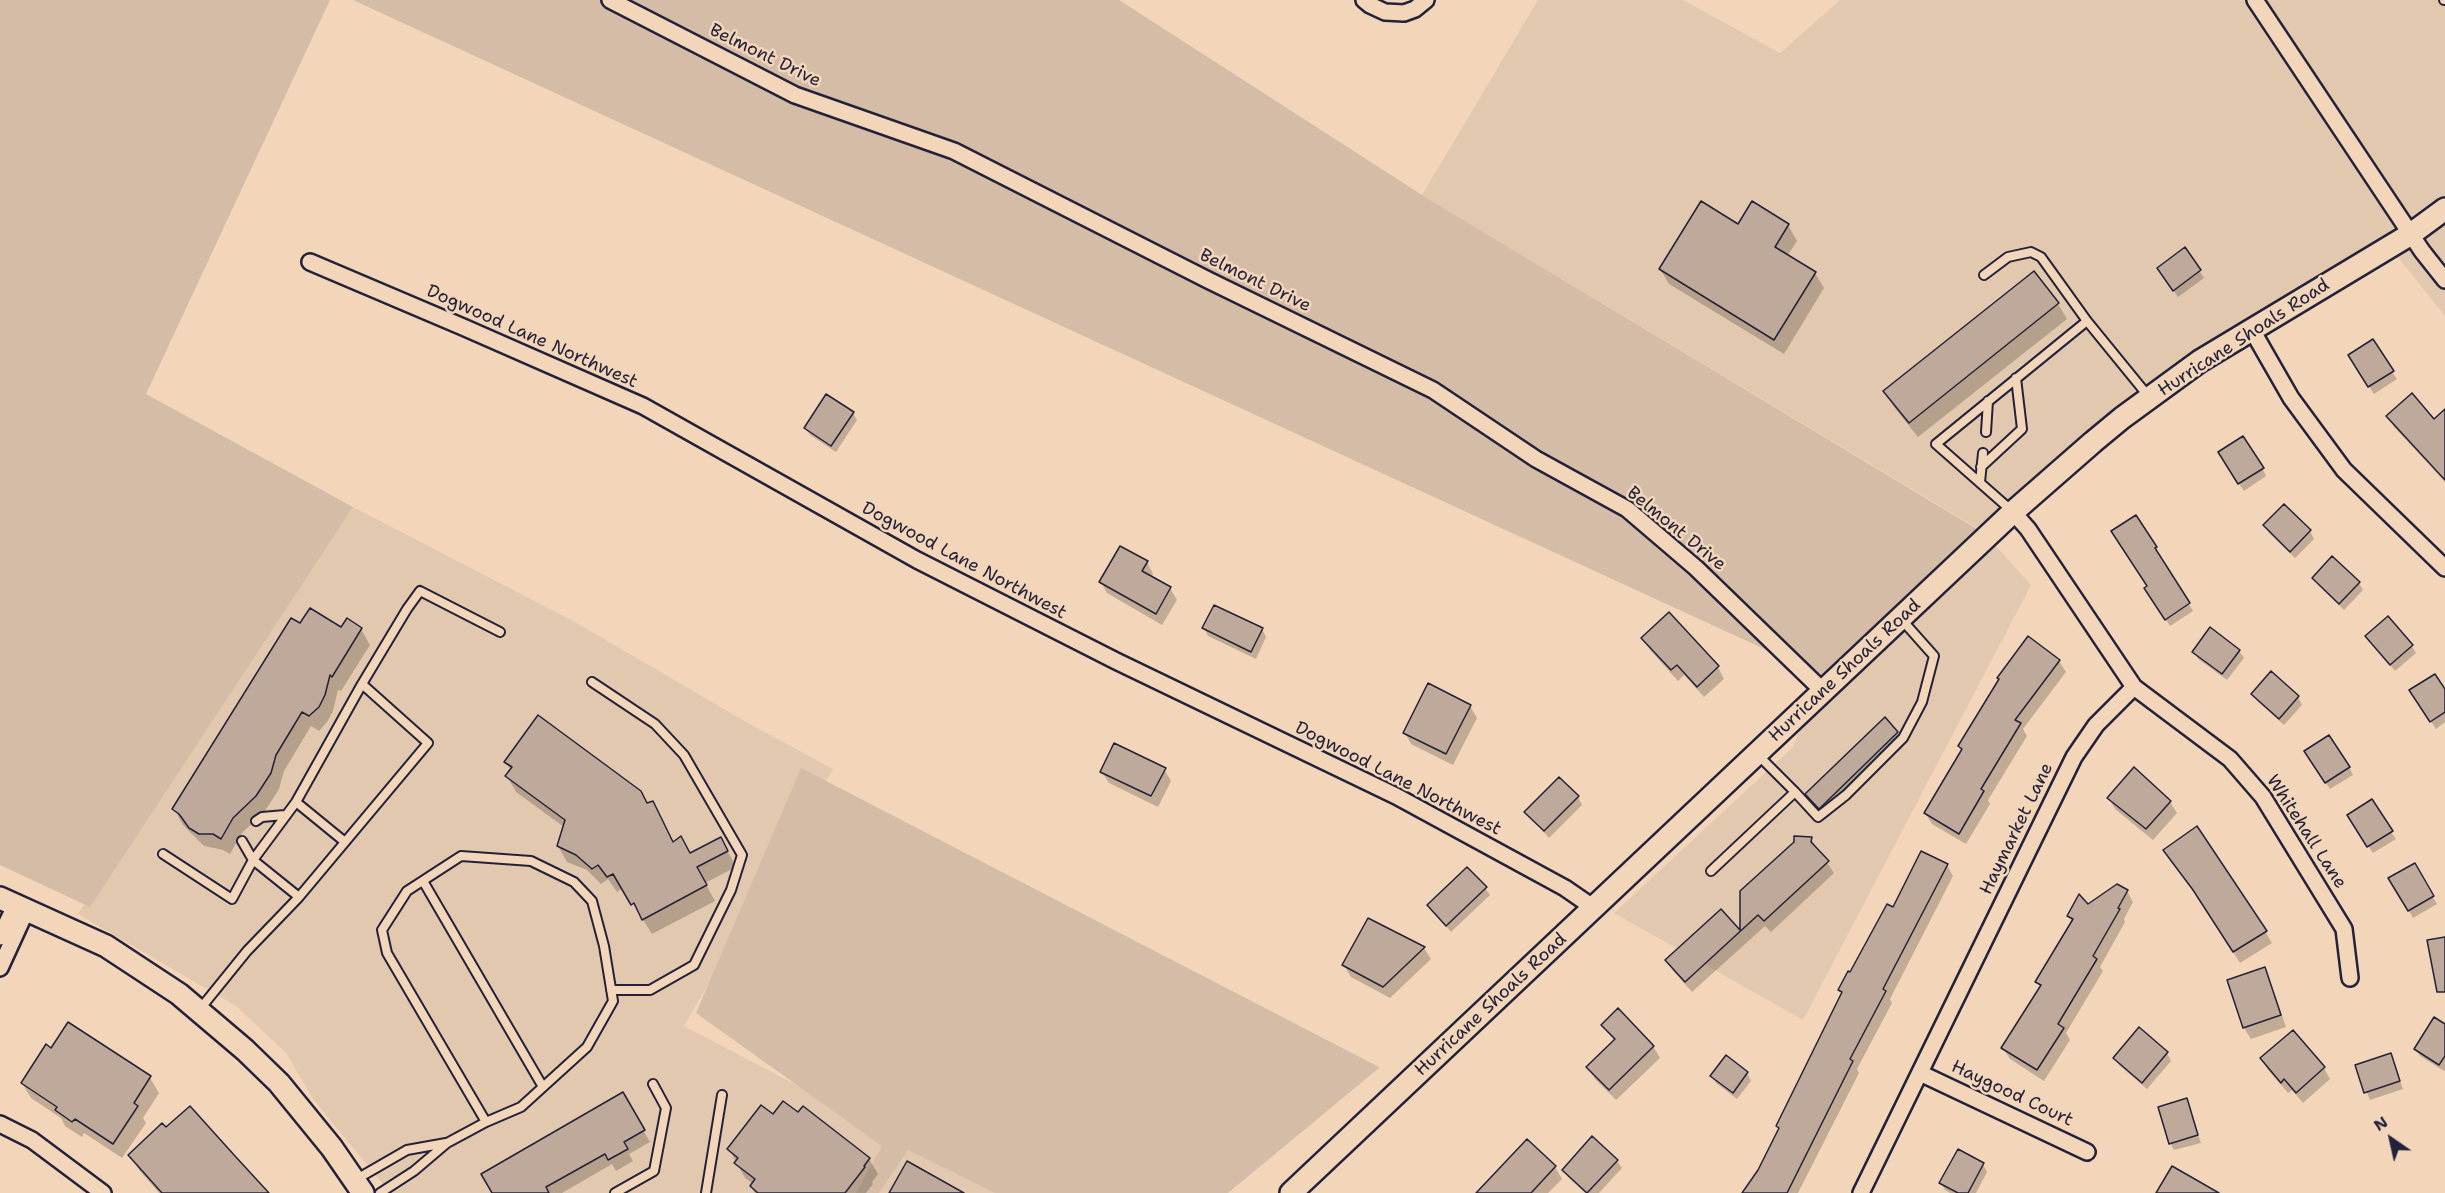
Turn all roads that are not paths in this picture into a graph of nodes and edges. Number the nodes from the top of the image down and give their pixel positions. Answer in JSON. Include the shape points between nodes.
{"nodes":[{"id":1,"x":610,"y":0,"type":"edge"},
{"id":2,"x":1364,"y":0,"type":"edge"},
{"id":3,"x":1426,"y":0,"type":"edge"},
{"id":4,"x":2255,"y":0,"type":"edge"},
{"id":5,"x":2445,"y":209,"type":"edge"},
{"id":6,"x":2410,"y":234,"type":"junction"},
{"id":7,"x":310,"y":262,"type":"dead end"},
{"id":8,"x":1984,"y":275,"type":"dead end"},
{"id":9,"x":2445,"y":280,"type":"edge"},
{"id":10,"x":2087,"y":321,"type":"junction"},
{"id":11,"x":2252,"y":330,"type":"junction"},
{"id":12,"x":2016,"y":378,"type":"junction"},
{"id":13,"x":2150,"y":398,"type":"junction"},
{"id":14,"x":1988,"y":401,"type":"junction"},
{"id":15,"x":1986,"y":432,"type":"dead end"},
{"id":16,"x":1983,"y":453,"type":"dead end"},
{"id":17,"x":1981,"y":467,"type":"junction"},
{"id":18,"x":1980,"y":482,"type":"junction"},
{"id":19,"x":2013,"y":512,"type":"junction"},
{"id":20,"x":2445,"y":568,"type":"edge"},
{"id":21,"x":1900,"y":619,"type":"junction"},
{"id":22,"x":500,"y":632,"type":"dead end"},
{"id":23,"x":592,"y":682,"type":"dead end"},
{"id":24,"x":363,"y":684,"type":"junction"},
{"id":25,"x":2134,"y":687,"type":"junction"},
{"id":26,"x":1823,"y":691,"type":"junction"},
{"id":27,"x":1756,"y":754,"type":"junction"},
{"id":28,"x":1795,"y":792,"type":"junction"},
{"id":29,"x":296,"y":802,"type":"junction"},
{"id":30,"x":285,"y":815,"type":"junction"},
{"id":31,"x":256,"y":821,"type":"dead end"},
{"id":32,"x":242,"y":841,"type":"dead end"},
{"id":33,"x":345,"y":842,"type":"junction"},
{"id":34,"x":163,"y":854,"type":"dead end"},
{"id":35,"x":253,"y":860,"type":"junction"},
{"id":36,"x":1711,"y":872,"type":"dead end"},
{"id":37,"x":423,"y":881,"type":"junction"},
{"id":38,"x":299,"y":897,"type":"junction"},
{"id":39,"x":14,"y":904,"type":"edge"},
{"id":40,"x":1594,"y":908,"type":"junction"},
{"id":41,"x":0,"y":938,"type":"edge"},
{"id":42,"x":0,"y":968,"type":"edge"},
{"id":43,"x":2350,"y":978,"type":"dead end"},
{"id":44,"x":611,"y":990,"type":"junction"},
{"id":45,"x":199,"y":1010,"type":"junction"},
{"id":46,"x":1920,"y":1072,"type":"junction"},
{"id":47,"x":653,"y":1084,"type":"dead end"},
{"id":48,"x":543,"y":1087,"type":"junction"},
{"id":49,"x":722,"y":1095,"type":"dead end"},
{"id":50,"x":486,"y":1122,"type":"junction"},
{"id":51,"x":0,"y":1125,"type":"edge"},
{"id":52,"x":447,"y":1143,"type":"junction"},
{"id":53,"x":2087,"y":1152,"type":"dead end"},
{"id":54,"x":359,"y":1187,"type":"edge"},
{"id":55,"x":103,"y":1193,"type":"edge"},
{"id":56,"x":380,"y":1193,"type":"edge"},
{"id":57,"x":615,"y":1193,"type":"edge"},
{"id":58,"x":706,"y":1193,"type":"edge"},
{"id":59,"x":1291,"y":1193,"type":"edge"},
{"id":60,"x":1861,"y":1193,"type":"edge"}],
"edges":[{"from":1,"to":26,"type":"street","name":"Belmont Drive","via":[[795,95],[954,151],[1433,390],[1536,459],[1627,509],[1696,568]]},
{"from":2,"to":3,"type":"street","via":[[1385,12],[1404,13]]},
{"from":4,"to":6,"type":"street"},
{"from":5,"to":6,"type":"street","name":"Hurricane Shoals Road"},
{"from":6,"to":9,"type":"street"},
{"from":6,"to":11,"type":"street","name":"Hurricane Shoals Road"},
{"from":7,"to":40,"type":"street","name":"Dogwood Lane Northwest","via":[[643,406],[917,560],[1396,796],[1565,888]]},
{"from":8,"to":10,"type":"lane","via":[[2008,257],[2031,252],[2041,257]]},
{"from":10,"to":12,"type":"lane"},
{"from":10,"to":13,"type":"lane"},
{"from":11,"to":13,"type":"street","name":"Hurricane Shoals Road","via":[[2200,361]]},
{"from":11,"to":20,"type":"street","via":[[2291,398],[2344,470]]},
{"from":12,"to":14,"type":"lane"},
{"from":12,"to":17,"type":"lane","via":[[2022,429]]},
{"from":13,"to":19,"type":"street","name":"Hurricane Shoals Road"},
{"from":14,"to":15,"type":"lane"},
{"from":14,"to":18,"type":"lane","via":[[1936,444]]},
{"from":16,"to":17,"type":"lane"},
{"from":17,"to":18,"type":"lane"},
{"from":18,"to":19,"type":"lane"},
{"from":19,"to":21,"type":"street","name":"Hurricane Shoals Road"},
{"from":19,"to":25,"type":"street"},
{"from":21,"to":26,"type":"street","name":"Hurricane Shoals Road"},
{"from":21,"to":28,"type":"lane","via":[[1934,656],[1922,702],[1903,738],[1818,817]]},
{"from":22,"to":24,"type":"lane","via":[[420,591]]},
{"from":23,"to":44,"type":"lane","via":[[655,724],[684,755],[742,855],[731,890],[694,965],[650,990]]},
{"from":24,"to":29,"type":"lane"},
{"from":24,"to":33,"type":"lane","via":[[428,743]]},
{"from":25,"to":43,"type":"street","name":"Whitehall Lane","via":[[2230,759],[2263,797],[2344,929]]},
{"from":25,"to":46,"type":"street","name":"Haymarket Lane","via":[[2096,725],[2073,757]]},
{"from":26,"to":27,"type":"street","name":"Hurricane Shoals Road"},
{"from":27,"to":28,"type":"lane"},
{"from":27,"to":40,"type":"street","name":"Hurricane Shoals Road"},
{"from":28,"to":36,"type":"lane"},
{"from":29,"to":30,"type":"lane"},
{"from":29,"to":33,"type":"lane"},
{"from":30,"to":31,"type":"lane"},
{"from":30,"to":35,"type":"lane"},
{"from":32,"to":35,"type":"lane"},
{"from":33,"to":38,"type":"lane"},
{"from":34,"to":35,"type":"lane","via":[[232,898]]},
{"from":35,"to":38,"type":"lane"},
{"from":37,"to":44,"type":"lane","via":[[461,856],[531,861],[574,882],[592,901]]},
{"from":37,"to":48,"type":"lane"},
{"from":37,"to":50,"type":"lane","via":[[407,891],[382,930],[387,953]]},
{"from":38,"to":45,"type":"lane","via":[[247,951]]},
{"from":39,"to":41,"type":"street"},
{"from":39,"to":42,"type":"street"},
{"from":39,"to":45,"type":"street","via":[[106,946]]},
{"from":40,"to":59,"type":"street","name":"Hurricane Shoals Road"},
{"from":44,"to":48,"type":"lane","via":[[613,1001],[587,1047]]},
{"from":45,"to":54,"type":"street","via":[[279,1083]]},
{"from":46,"to":53,"type":"street","name":"Haygood Court"},
{"from":46,"to":60,"type":"street","name":"Haymarket Lane"},
{"from":47,"to":57,"type":"lane","via":[[666,1108],[654,1171]]},
{"from":48,"to":50,"type":"lane","via":[[521,1107]]},
{"from":49,"to":58,"type":"lane"},
{"from":50,"to":52,"type":"lane"},
{"from":51,"to":55,"type":"street","via":[[32,1140]]},
{"from":52,"to":54,"type":"lane","via":[[407,1150]]},
{"from":52,"to":56,"type":"lane"}]}
